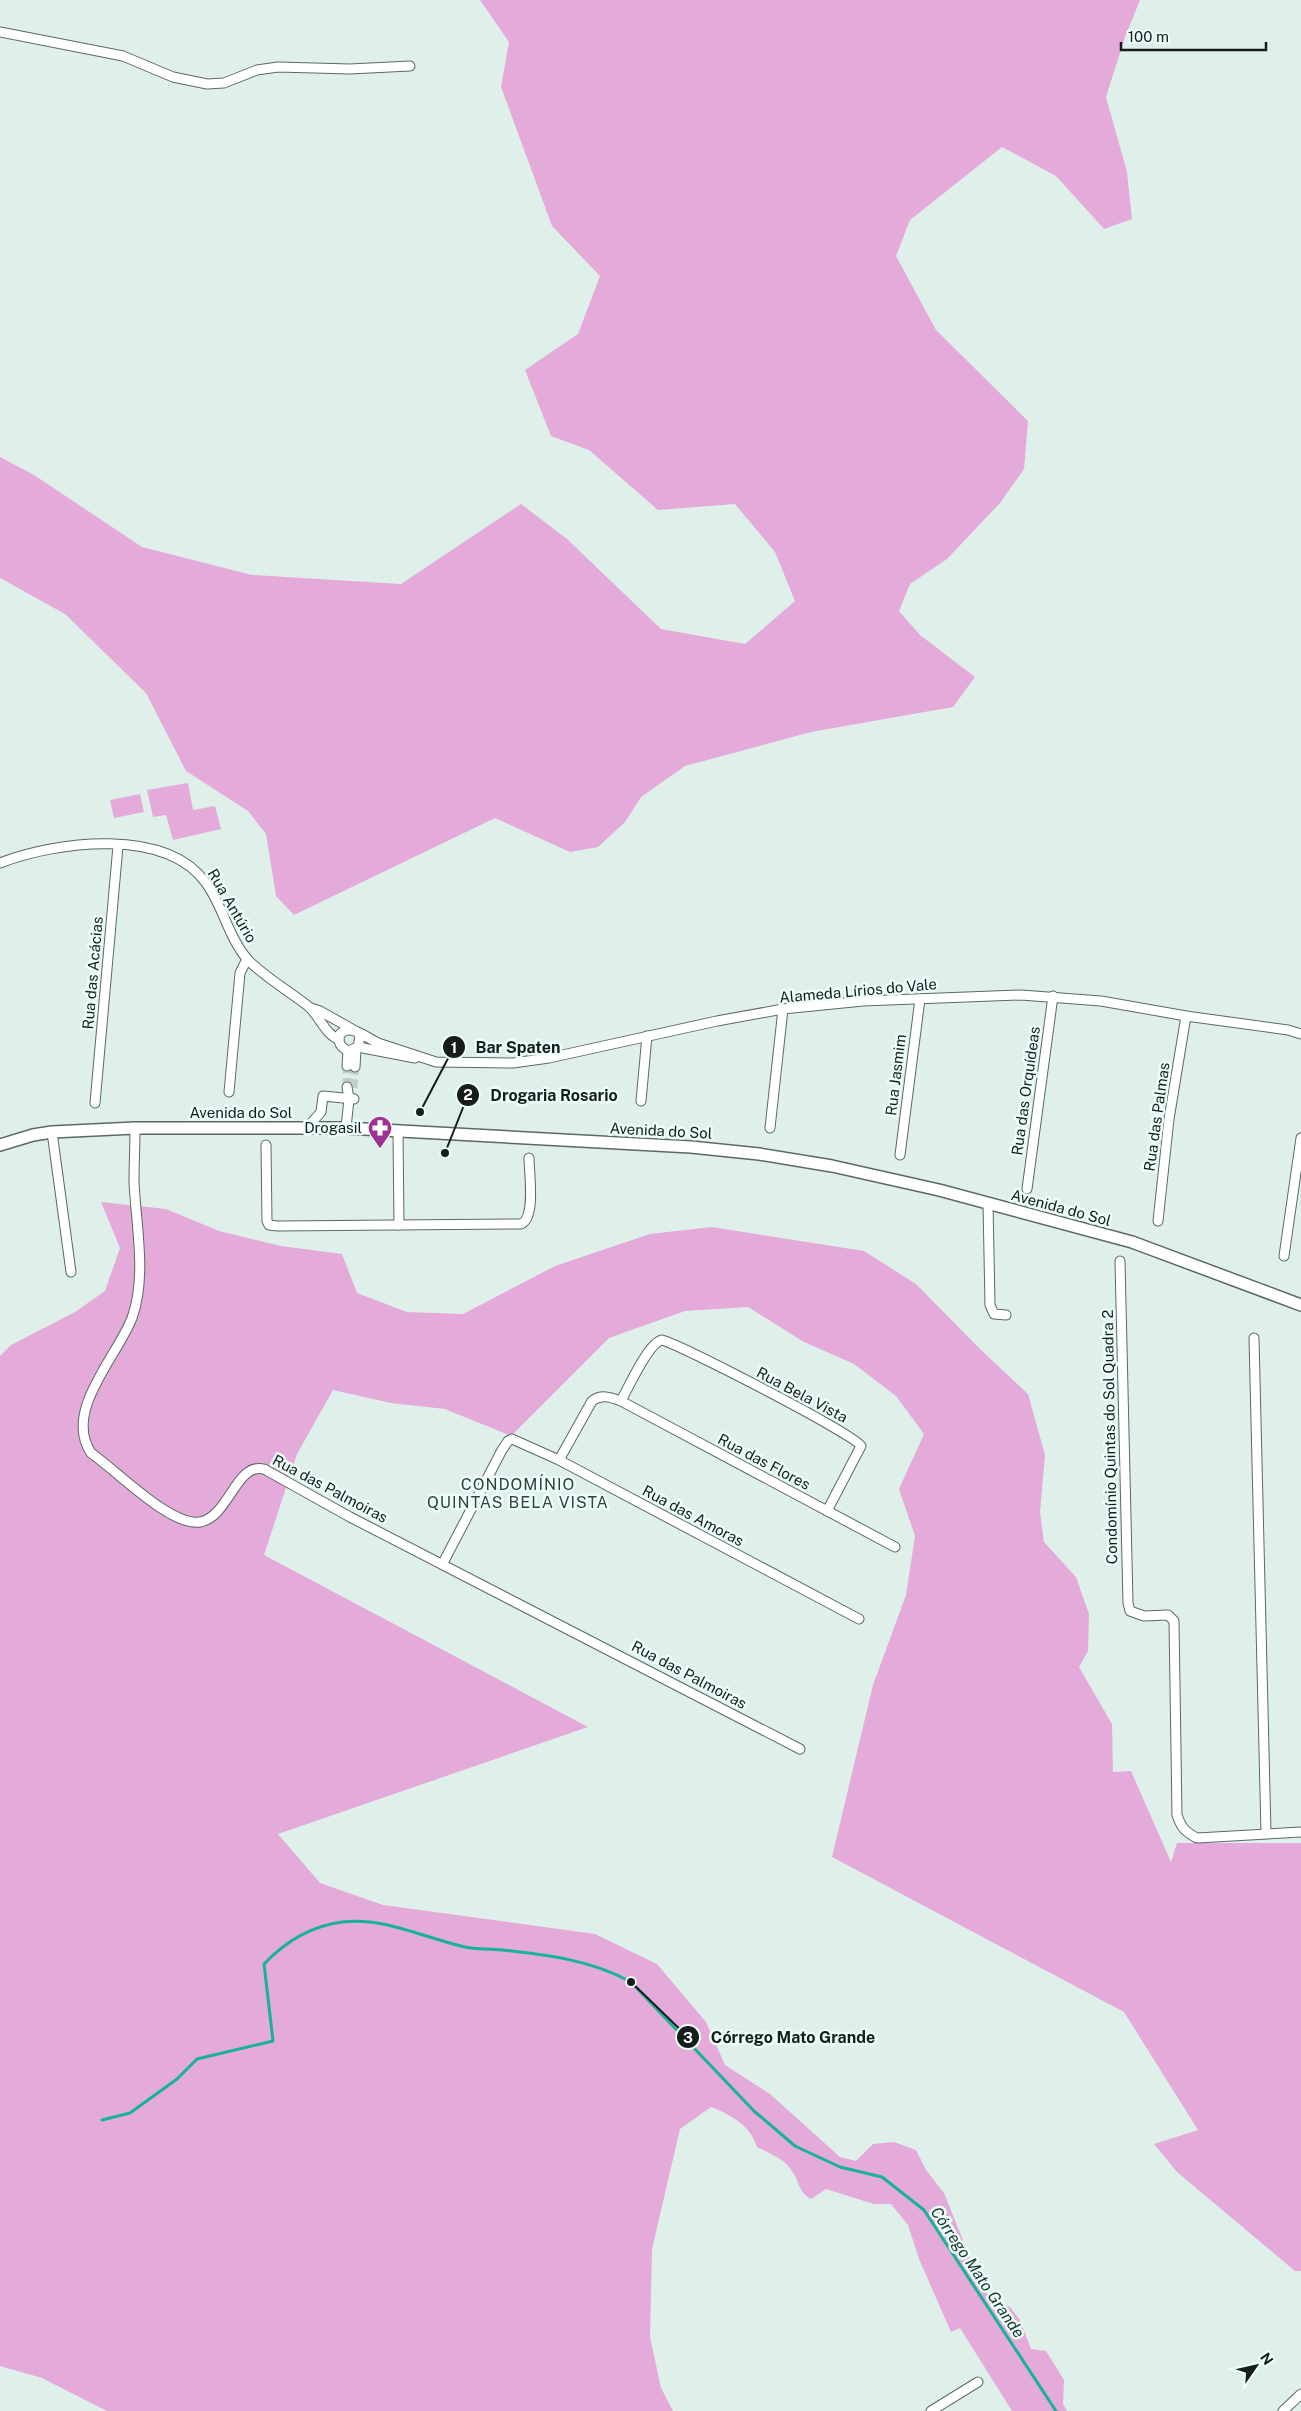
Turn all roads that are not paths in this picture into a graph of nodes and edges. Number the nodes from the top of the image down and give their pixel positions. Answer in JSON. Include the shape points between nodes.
{"nodes":[{"id":1,"x":0,"y":32,"type":"edge"},
{"id":2,"x":410,"y":66,"type":"dead end"},
{"id":3,"x":118,"y":846,"type":"junction"},
{"id":4,"x":0,"y":863,"type":"edge"},
{"id":5,"x":247,"y":959,"type":"junction"},
{"id":6,"x":1054,"y":996,"type":"junction"},
{"id":7,"x":920,"y":999,"type":"junction"},
{"id":8,"x":310,"y":1008,"type":"junction"},
{"id":9,"x":783,"y":1010,"type":"junction"},
{"id":10,"x":1186,"y":1016,"type":"junction"},
{"id":11,"x":355,"y":1030,"type":"junction"},
{"id":12,"x":1301,"y":1034,"type":"edge"},
{"id":13,"x":647,"y":1036,"type":"junction"},
{"id":14,"x":339,"y":1039,"type":"junction"},
{"id":15,"x":354,"y":1049,"type":"junction"},
{"id":16,"x":420,"y":1058,"type":"junction"},
{"id":17,"x":351,"y":1067,"type":"tunnel mouth"},
{"id":18,"x":350,"y":1087,"type":"tunnel mouth"},
{"id":19,"x":230,"y":1092,"type":"dead end"},
{"id":20,"x":325,"y":1097,"type":"junction"},
{"id":21,"x":352,"y":1099,"type":"junction"},
{"id":22,"x":641,"y":1101,"type":"dead end"},
{"id":23,"x":95,"y":1102,"type":"dead end"},
{"id":24,"x":135,"y":1128,"type":"junction"},
{"id":25,"x":307,"y":1128,"type":"junction"},
{"id":26,"x":325,"y":1128,"type":"junction"},
{"id":27,"x":346,"y":1128,"type":"junction"},
{"id":28,"x":358,"y":1128,"type":"junction"},
{"id":29,"x":770,"y":1128,"type":"dead end"},
{"id":30,"x":398,"y":1131,"type":"junction"},
{"id":31,"x":52,"y":1132,"type":"junction"},
{"id":32,"x":1301,"y":1138,"type":"edge"},
{"id":33,"x":0,"y":1145,"type":"edge"},
{"id":34,"x":266,"y":1145,"type":"dead end"},
{"id":35,"x":900,"y":1155,"type":"dead end"},
{"id":36,"x":529,"y":1158,"type":"dead end"},
{"id":37,"x":1026,"y":1189,"type":"dead end"},
{"id":38,"x":988,"y":1204,"type":"junction"},
{"id":39,"x":1158,"y":1221,"type":"dead end"},
{"id":40,"x":399,"y":1225,"type":"junction"},
{"id":41,"x":1284,"y":1256,"type":"dead end"},
{"id":42,"x":1120,"y":1261,"type":"dead end"},
{"id":43,"x":71,"y":1272,"type":"dead end"},
{"id":44,"x":1301,"y":1305,"type":"edge"},
{"id":45,"x":1006,"y":1315,"type":"dead end"},
{"id":46,"x":1254,"y":1338,"type":"dead end"},
{"id":47,"x":621,"y":1400,"type":"junction"},
{"id":48,"x":559,"y":1460,"type":"junction"},
{"id":49,"x":827,"y":1511,"type":"junction"},
{"id":50,"x":895,"y":1547,"type":"dead end"},
{"id":51,"x":443,"y":1562,"type":"junction"},
{"id":52,"x":859,"y":1619,"type":"dead end"},
{"id":53,"x":800,"y":1749,"type":"dead end"},
{"id":54,"x":1301,"y":1832,"type":"edge"},
{"id":55,"x":1266,"y":1833,"type":"junction"},
{"id":56,"x":978,"y":2382,"type":"dead end"},
{"id":57,"x":1301,"y":2394,"type":"edge"},
{"id":58,"x":931,"y":2411,"type":"edge"},
{"id":59,"x":1283,"y":2411,"type":"edge"}],
"edges":[{"from":1,"to":2,"type":"street","via":[[123,56],[173,77],[207,84],[224,83],[257,70],[278,67],[350,69]]},
{"from":3,"to":4,"type":"street","name":"Rua Antúrio","via":[[79,844]]},
{"from":3,"to":5,"type":"street","name":"Rua Antúrio","via":[[152,847],[182,860],[199,874]]},
{"from":3,"to":23,"type":"street","name":"Rua das Acácias"},
{"from":5,"to":8,"type":"street","name":"Rua Antúrio"},
{"from":5,"to":19,"type":"street","via":[[240,973]]},
{"from":6,"to":7,"type":"street","name":"Alameda Lírios do Vale"},
{"from":6,"to":10,"type":"street","name":"Alameda Lírios do Vale"},
{"from":6,"to":37,"type":"street","name":"Rua das Orquídeas"},
{"from":7,"to":9,"type":"street","name":"Alameda Lírios do Vale","via":[[863,1001]]},
{"from":7,"to":35,"type":"street","name":"Rua Jasmim"},
{"from":8,"to":11,"type":"street","name":"Alameda Lírios do Vale","via":[[320,1010]]},
{"from":8,"to":14,"type":"street","via":[[332,1036]]},
{"from":9,"to":13,"type":"street","name":"Alameda Lírios do Vale"},
{"from":9,"to":29,"type":"street"},
{"from":10,"to":12,"type":"street","name":"Alameda Lírios do Vale"},
{"from":10,"to":39,"type":"street","name":"Rua das Palmas","via":[[1169,1119]]},
{"from":11,"to":14,"type":"street","via":[[344,1031]]},
{"from":11,"to":15,"type":"street","via":[[360,1036]]},
{"from":11,"to":16,"type":"street","name":"Alameda Lírios do Vale","via":[[378,1043]]},
{"from":13,"to":16,"type":"street","name":"Alameda Lírios do Vale","via":[[513,1063],[436,1062]]},
{"from":13,"to":22,"type":"street"},
{"from":14,"to":15,"type":"street","via":[[340,1046]]},
{"from":15,"to":16,"type":"street","name":"Alameda Lírios do Vale"},
{"from":15,"to":17,"type":"street"},
{"from":18,"to":21,"type":"street"},
{"from":20,"to":21,"type":"street"},
{"from":20,"to":25,"type":"street","via":[[320,1112]]},
{"from":20,"to":26,"type":"street"},
{"from":21,"to":27,"type":"street"},
{"from":21,"to":28,"type":"street"},
{"from":24,"to":25,"type":"street","name":"Avenida do Sol"},
{"from":24,"to":31,"type":"street","name":"Avenida do Sol"},
{"from":24,"to":51,"type":"street","name":"Rua das Palmoiras","via":[[139,1277],[136,1305],[126,1332],[88,1400],[82,1426],[91,1453],[156,1504],[186,1522],[212,1518],[241,1479],[258,1467]]},
{"from":25,"to":26,"type":"street","name":"Avenida do Sol"},
{"from":26,"to":27,"type":"street","name":"Avenida do Sol"},
{"from":27,"to":28,"type":"street","name":"Avenida do Sol"},
{"from":28,"to":30,"type":"street","name":"Avenida do Sol"},
{"from":30,"to":38,"type":"street","name":"Avenida do Sol","via":[[691,1147],[759,1154],[866,1174]]},
{"from":30,"to":40,"type":"street"},
{"from":31,"to":33,"type":"street","name":"Avenida do Sol"},
{"from":31,"to":43,"type":"street"},
{"from":32,"to":41,"type":"street"},
{"from":34,"to":40,"type":"street","via":[[269,1225]]},
{"from":36,"to":40,"type":"street","via":[[530,1214],[525,1222]]},
{"from":38,"to":44,"type":"street","name":"Avenida do Sol","via":[[1132,1242]]},
{"from":38,"to":45,"type":"street","via":[[990,1305],[994,1314]]},
{"from":42,"to":55,"type":"street","name":"Condomínio Quintas do Sol Quadra 2","via":[[1128,1603],[1130,1611],[1144,1616],[1162,1614],[1174,1621],[1177,1815],[1186,1833],[1197,1838]]},
{"from":46,"to":55,"type":"street"},
{"from":47,"to":48,"type":"street","via":[[602,1396],[592,1401]]},
{"from":47,"to":49,"type":"street","name":"Rua das Flores"},
{"from":47,"to":49,"type":"street","name":"Rua Bela Vista","via":[[650,1350],[662,1340],[819,1419],[860,1443],[860,1451]]},
{"from":48,"to":51,"type":"street","name":"Rua das Amoras","via":[[512,1439],[508,1441]]},
{"from":48,"to":52,"type":"street","name":"Rua das Amoras"},
{"from":49,"to":50,"type":"street","name":"Rua das Flores"},
{"from":51,"to":53,"type":"street","name":"Rua das Palmoiras"},
{"from":54,"to":55,"type":"street"},
{"from":56,"to":58,"type":"street"},
{"from":57,"to":59,"type":"street"}]}
